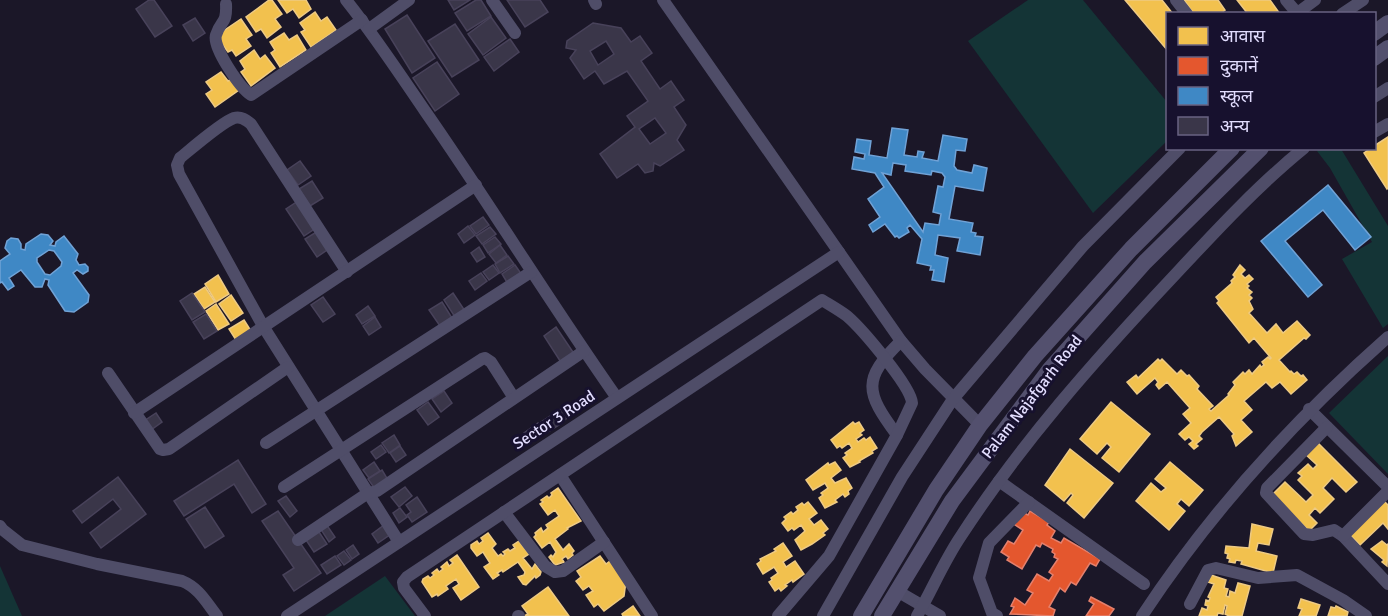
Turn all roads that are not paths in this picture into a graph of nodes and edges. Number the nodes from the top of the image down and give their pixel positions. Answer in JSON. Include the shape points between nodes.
{"nodes":[{"id":1,"x":345,"y":0,"type":"edge"},
{"id":2,"x":409,"y":0,"type":"edge"},
{"id":3,"x":492,"y":0,"type":"edge"},
{"id":4,"x":663,"y":0,"type":"edge"},
{"id":5,"x":1286,"y":0,"type":"edge"},
{"id":6,"x":1315,"y":0,"type":"edge"},
{"id":7,"x":1363,"y":0,"type":"edge"},
{"id":8,"x":228,"y":1,"type":"edge"},
{"id":9,"x":1295,"y":12,"type":"edge"},
{"id":10,"x":1297,"y":12,"type":"edge"},
{"id":11,"x":1345,"y":12,"type":"edge"},
{"id":12,"x":365,"y":24,"type":"junction"},
{"id":13,"x":515,"y":33,"type":"dead end"},
{"id":14,"x":1178,"y":150,"type":"edge"},
{"id":15,"x":1230,"y":150,"type":"edge"},
{"id":16,"x":1259,"y":150,"type":"edge"},
{"id":17,"x":1302,"y":150,"type":"edge"},
{"id":18,"x":476,"y":185,"type":"junction"},
{"id":19,"x":839,"y":252,"type":"junction"},
{"id":20,"x":531,"y":272,"type":"junction"},
{"id":21,"x":347,"y":273,"type":"junction"},
{"id":22,"x":263,"y":326,"type":"junction"},
{"id":23,"x":1388,"y":337,"type":"edge"},
{"id":24,"x":901,"y":341,"type":"junction"},
{"id":25,"x":584,"y":351,"type":"junction"},
{"id":26,"x":884,"y":358,"type":"junction"},
{"id":27,"x":288,"y":367,"type":"junction"},
{"id":28,"x":108,"y":373,"type":"dead end"},
{"id":29,"x":514,"y":398,"type":"junction"},
{"id":30,"x":617,"y":398,"type":"junction"},
{"id":31,"x":953,"y":399,"type":"junction"},
{"id":32,"x":1309,"y":409,"type":"junction"},
{"id":33,"x":315,"y":410,"type":"junction"},
{"id":34,"x":134,"y":413,"type":"junction"},
{"id":35,"x":980,"y":425,"type":"junction"},
{"id":36,"x":1327,"y":428,"type":"junction"},
{"id":37,"x":897,"y":435,"type":"junction"},
{"id":38,"x":266,"y":443,"type":"dead end"},
{"id":39,"x":342,"y":451,"type":"junction"},
{"id":40,"x":560,"y":475,"type":"junction"},
{"id":41,"x":999,"y":481,"type":"junction"},
{"id":42,"x":284,"y":488,"type":"dead end"},
{"id":43,"x":1388,"y":489,"type":"edge"},
{"id":44,"x":368,"y":493,"type":"junction"},
{"id":45,"x":1029,"y":502,"type":"junction"},
{"id":46,"x":504,"y":512,"type":"junction"},
{"id":47,"x":0,"y":526,"type":"edge"},
{"id":48,"x":1343,"y":536,"type":"junction"},
{"id":49,"x":298,"y":540,"type":"dead end"},
{"id":50,"x":399,"y":542,"type":"junction"},
{"id":51,"x":604,"y":542,"type":"junction"},
{"id":52,"x":1144,"y":584,"type":"dead end"},
{"id":53,"x":1388,"y":584,"type":"edge"},
{"id":54,"x":897,"y":591,"type":"junction"},
{"id":55,"x":1190,"y":604,"type":"dead end"},
{"id":56,"x":920,"y":611,"type":"edge"},
{"id":57,"x":216,"y":616,"type":"edge"},
{"id":58,"x":286,"y":616,"type":"edge"},
{"id":59,"x":425,"y":616,"type":"edge"},
{"id":60,"x":652,"y":616,"type":"edge"},
{"id":61,"x":778,"y":616,"type":"edge"},
{"id":62,"x":823,"y":616,"type":"edge"},
{"id":63,"x":861,"y":616,"type":"edge"},
{"id":64,"x":882,"y":616,"type":"edge"},
{"id":65,"x":940,"y":616,"type":"edge"},
{"id":66,"x":997,"y":616,"type":"edge"},
{"id":67,"x":1142,"y":616,"type":"edge"},
{"id":68,"x":1366,"y":616,"type":"edge"}],
"edges":[{"from":1,"to":12,"type":"street"},
{"from":2,"to":12,"type":"street"},
{"from":3,"to":13,"type":"street"},
{"from":4,"to":19,"type":"street"},
{"from":5,"to":9,"type":"street"},
{"from":6,"to":10,"type":"street"},
{"from":7,"to":11,"type":"street"},
{"from":8,"to":12,"type":"street","via":[[226,18],[215,35],[216,47],[251,95]]},
{"from":12,"to":18,"type":"street"},
{"from":14,"to":31,"type":"street","via":[[1083,246]]},
{"from":15,"to":35,"type":"main road","name":"Palam Najafgarh Road","via":[[1131,249],[1035,356]]},
{"from":16,"to":54,"type":"main road","name":"Palam Najafgarh Road","via":[[1144,262],[1050,369],[952,501]]},
{"from":17,"to":41,"type":"street","via":[[1221,226],[1091,364]]},
{"from":18,"to":20,"type":"street"},
{"from":18,"to":21,"type":"street"},
{"from":19,"to":24,"type":"street"},
{"from":19,"to":30,"type":"street","name":"Sector 3 Road"},
{"from":20,"to":25,"type":"street"},
{"from":20,"to":33,"type":"street"},
{"from":21,"to":22,"type":"street"},
{"from":21,"to":22,"type":"street","via":[[251,124],[243,118],[225,123],[180,158],[177,165]]},
{"from":22,"to":27,"type":"street"},
{"from":22,"to":34,"type":"street"},
{"from":23,"to":32,"type":"street"},
{"from":24,"to":26,"type":"street"},
{"from":24,"to":31,"type":"street"},
{"from":25,"to":29,"type":"street"},
{"from":25,"to":30,"type":"street"},
{"from":26,"to":37,"type":"street","via":[[872,378],[872,390],[875,403]]},
{"from":26,"to":37,"type":"street","via":[[912,396],[910,411]]},
{"from":26,"to":40,"type":"street","via":[[847,316],[822,300]]},
{"from":27,"to":33,"type":"street"},
{"from":27,"to":34,"type":"street","via":[[169,449],[160,449]]},
{"from":28,"to":34,"type":"street"},
{"from":29,"to":39,"type":"street","via":[[485,358]]},
{"from":29,"to":44,"type":"street","via":[[377,491]]},
{"from":30,"to":50,"type":"street","name":"Sector 3 Road"},
{"from":31,"to":35,"type":"street"},
{"from":31,"to":62,"type":"street","via":[[902,477]]},
{"from":32,"to":36,"type":"street"},
{"from":32,"to":67,"type":"street","via":[[1209,522]]},
{"from":33,"to":38,"type":"street"},
{"from":33,"to":39,"type":"street"},
{"from":35,"to":63,"type":"main road","name":"Palam Najafgarh Road"},
{"from":36,"to":43,"type":"street"},
{"from":36,"to":48,"type":"street","via":[[1266,493],[1304,534],[1334,530]]},
{"from":37,"to":61,"type":"street","via":[[829,556]]},
{"from":39,"to":42,"type":"street"},
{"from":39,"to":44,"type":"street"},
{"from":40,"to":46,"type":"street"},
{"from":40,"to":51,"type":"street"},
{"from":41,"to":45,"type":"street"},
{"from":41,"to":56,"type":"street","via":[[960,538]]},
{"from":43,"to":48,"type":"street"},
{"from":44,"to":49,"type":"street"},
{"from":44,"to":50,"type":"street"},
{"from":45,"to":52,"type":"street"},
{"from":45,"to":66,"type":"street","via":[[989,543],[980,578],[992,613]]},
{"from":46,"to":51,"type":"street","via":[[545,566],[555,572],[563,571]]},
{"from":46,"to":59,"type":"street","via":[[402,582]]},
{"from":47,"to":57,"type":"street","via":[[22,545],[193,585]]},
{"from":48,"to":53,"type":"street"},
{"from":50,"to":58,"type":"street","name":"Sector 3 Road"},
{"from":51,"to":60,"type":"street"},
{"from":54,"to":56,"type":"street"},
{"from":54,"to":64,"type":"main road","name":"Palam Najafgarh Road"},
{"from":55,"to":68,"type":"street","via":[[1208,570],[1216,568],[1258,578],[1297,575]]},
{"from":56,"to":65,"type":"street"}]}
